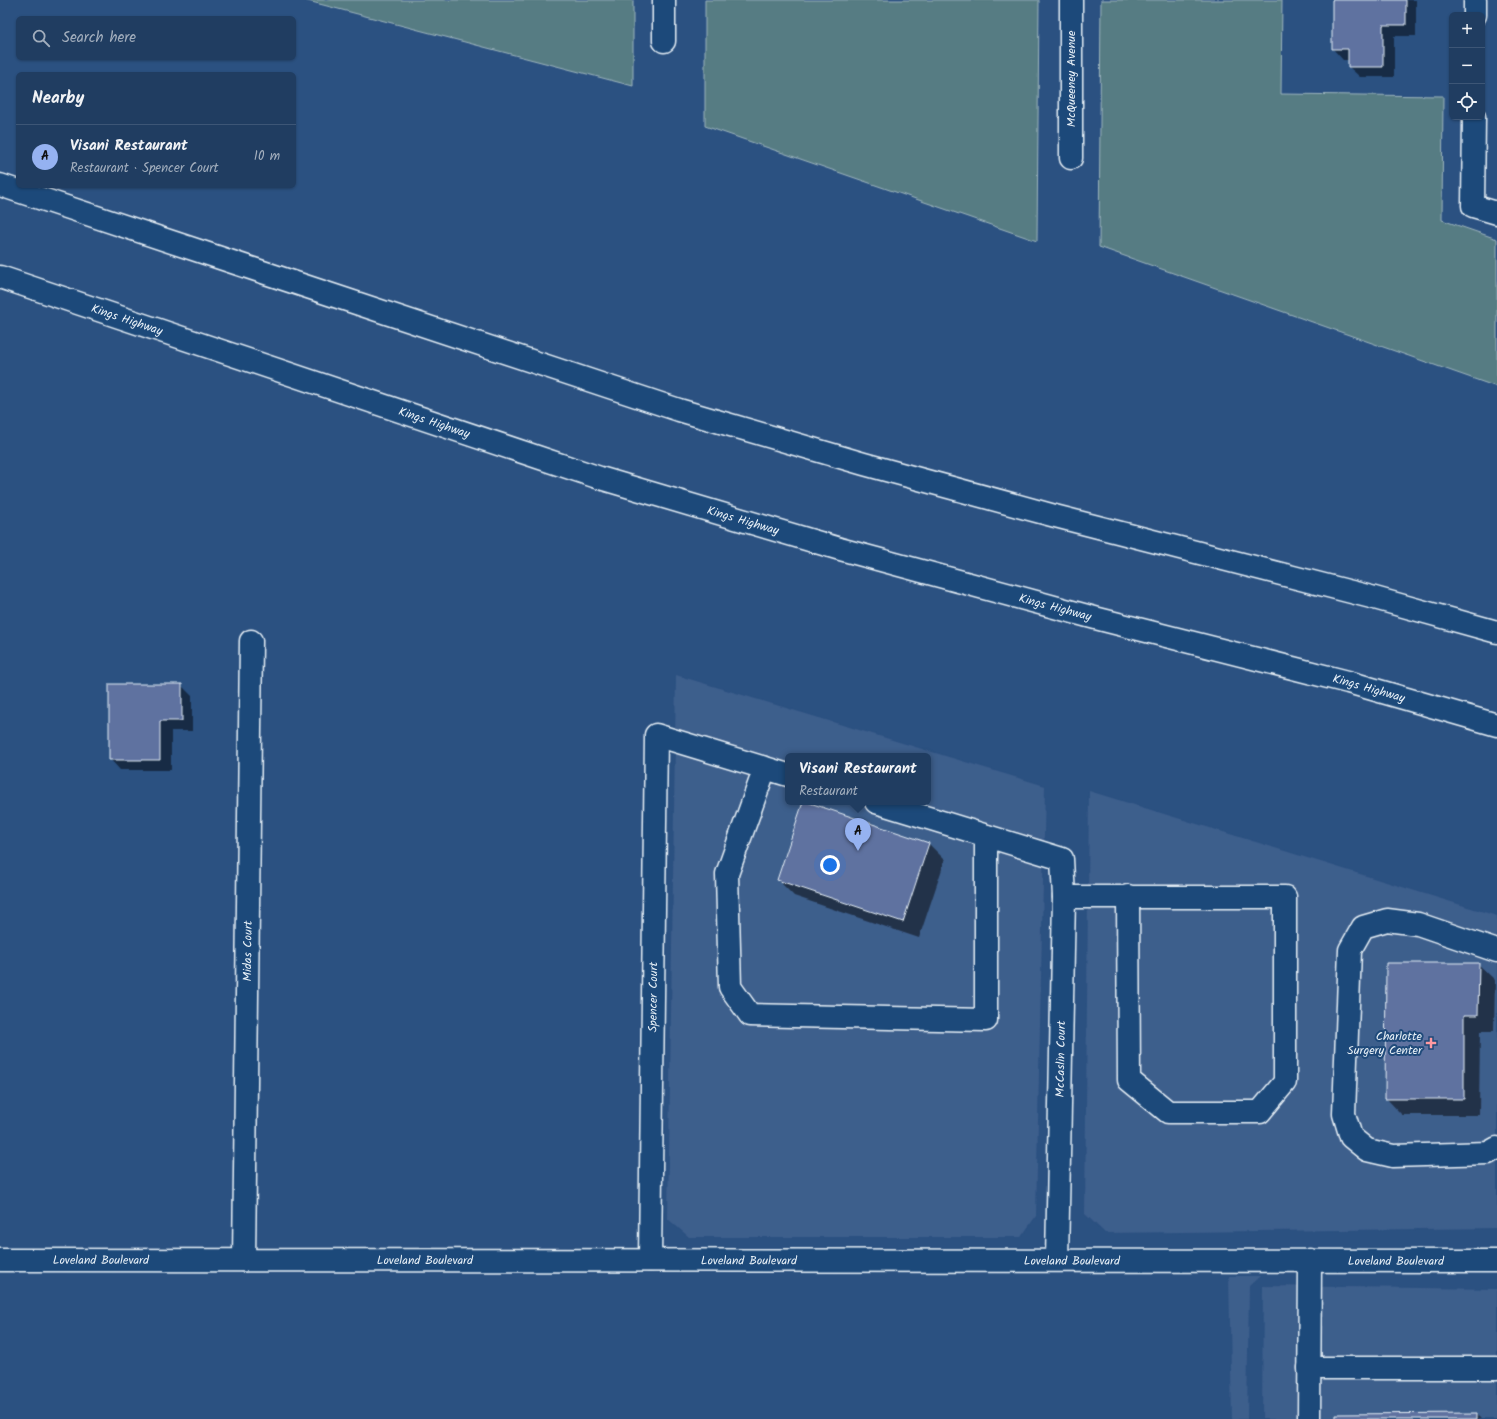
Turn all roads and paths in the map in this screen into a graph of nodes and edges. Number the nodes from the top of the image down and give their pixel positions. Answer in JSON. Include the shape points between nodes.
{"nodes":[{"id":1,"x":664,"y":0,"type":"edge"},
{"id":2,"x":1072,"y":0,"type":"edge"},
{"id":3,"x":1475,"y":0,"type":"edge"},
{"id":4,"x":1475,"y":12,"type":"edge"},
{"id":5,"x":664,"y":41,"type":"dead end"},
{"id":6,"x":1474,"y":120,"type":"edge"},
{"id":7,"x":1071,"y":158,"type":"dead end"},
{"id":8,"x":0,"y":184,"type":"edge"},
{"id":9,"x":1497,"y":214,"type":"edge"},
{"id":10,"x":0,"y":277,"type":"edge"},
{"id":11,"x":1497,"y":632,"type":"edge"},
{"id":12,"x":251,"y":641,"type":"dead end"},
{"id":13,"x":1497,"y":725,"type":"edge"},
{"id":14,"x":765,"y":768,"type":"junction"},
{"id":15,"x":785,"y":774,"type":"edge"},
{"id":16,"x":886,"y":805,"type":"edge"},
{"id":17,"x":986,"y":836,"type":"junction"},
{"id":18,"x":1128,"y":896,"type":"junction"},
{"id":19,"x":1064,"y":897,"type":"junction"},
{"id":20,"x":1497,"y":951,"type":"edge"},
{"id":21,"x":1497,"y":1148,"type":"edge"},
{"id":22,"x":0,"y":1260,"type":"edge"},
{"id":23,"x":244,"y":1260,"type":"junction"},
{"id":24,"x":650,"y":1260,"type":"junction"},
{"id":25,"x":1058,"y":1260,"type":"junction"},
{"id":26,"x":1310,"y":1260,"type":"junction"},
{"id":27,"x":1497,"y":1261,"type":"edge"},
{"id":28,"x":1309,"y":1368,"type":"junction"},
{"id":29,"x":1497,"y":1368,"type":"edge"},
{"id":30,"x":1309,"y":1419,"type":"edge"}],
"edges":[{"from":1,"to":5,"type":"street"},
{"from":2,"to":7,"type":"street","name":"McQueeney Avenue"},
{"from":3,"to":4,"type":"street"},
{"from":6,"to":9,"type":"street","via":[[1473,206]]},
{"from":8,"to":11,"type":"street","via":[[679,410],[1055,516]]},
{"from":10,"to":13,"type":"street","name":"Kings Highway","via":[[606,480],[855,553],[1095,618],[1348,682]]},
{"from":12,"to":23,"type":"street","name":"Midas Court"},
{"from":14,"to":15,"type":"street"},
{"from":14,"to":17,"type":"street","via":[[727,874],[730,987],[750,1015],[986,1020]]},
{"from":14,"to":24,"type":"street","name":"Spencer Court","via":[[656,735]]},
{"from":16,"to":17,"type":"street"},
{"from":17,"to":19,"type":"street","name":"McCaslin Court","via":[[1062,859]]},
{"from":18,"to":18,"type":"street","via":[[1285,898],[1285,1082],[1260,1112],[1168,1112],[1129,1080]]},
{"from":18,"to":19,"type":"street"},
{"from":19,"to":25,"type":"street","name":"McCaslin Court"},
{"from":20,"to":21,"type":"street","via":[[1418,924],[1387,920],[1363,927],[1350,950],[1344,1114],[1351,1137],[1367,1150],[1386,1155],[1488,1153]]},
{"from":22,"to":23,"type":"street","name":"Loveland Boulevard"},
{"from":23,"to":24,"type":"street","name":"Loveland Boulevard"},
{"from":24,"to":25,"type":"street","name":"Loveland Boulevard"},
{"from":25,"to":26,"type":"street","name":"Loveland Boulevard"},
{"from":26,"to":27,"type":"street","name":"Loveland Boulevard"},
{"from":26,"to":28,"type":"street"},
{"from":28,"to":29,"type":"street"},
{"from":28,"to":30,"type":"street"}]}
